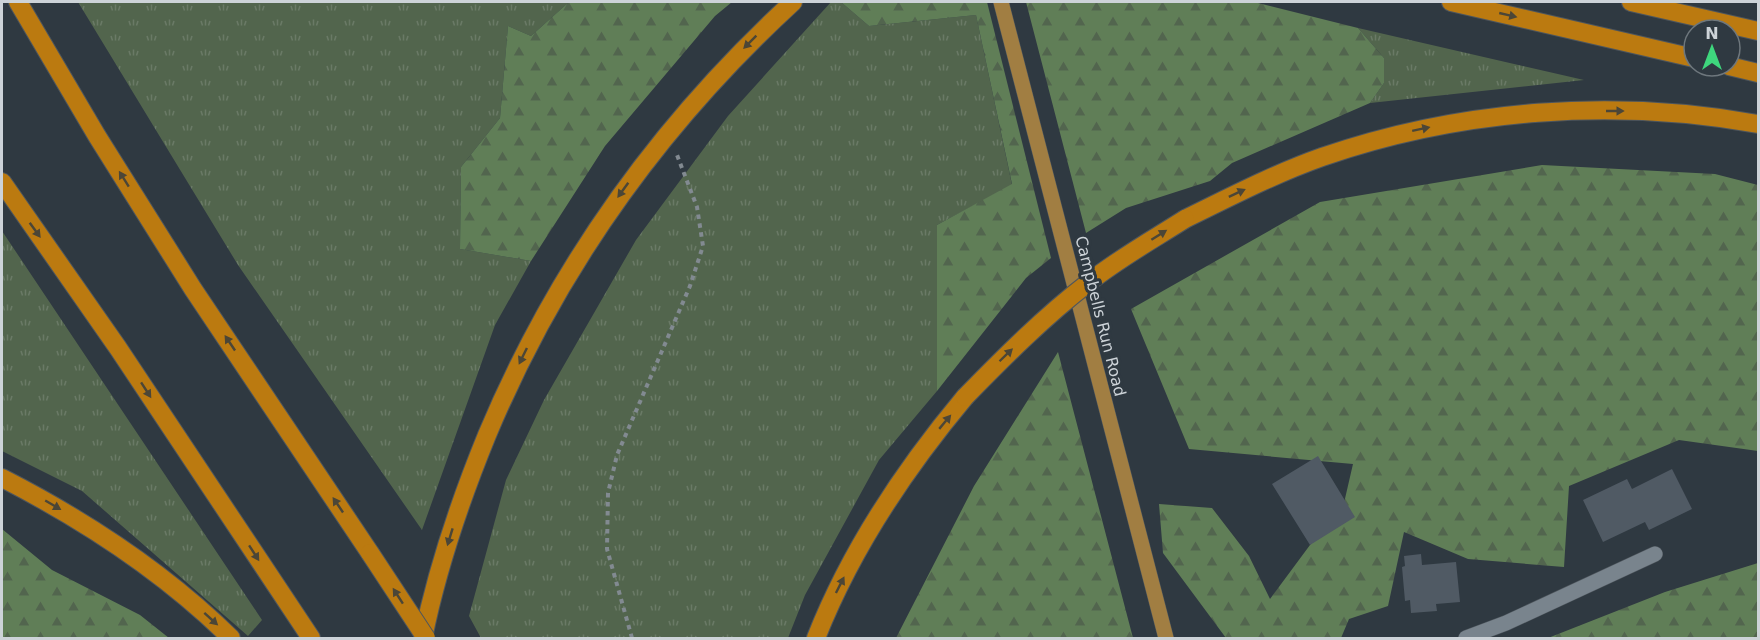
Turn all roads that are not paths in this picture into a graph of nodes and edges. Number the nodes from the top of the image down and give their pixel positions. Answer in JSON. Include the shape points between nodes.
{"nodes":[{"id":1,"x":18,"y":2,"type":"edge"},
{"id":2,"x":793,"y":2,"type":"edge"},
{"id":3,"x":1001,"y":2,"type":"edge"},
{"id":4,"x":1451,"y":2,"type":"edge"},
{"id":5,"x":1631,"y":2,"type":"edge"},
{"id":6,"x":1758,"y":31,"type":"edge"},
{"id":7,"x":1682,"y":55,"type":"edge"},
{"id":8,"x":1742,"y":69,"type":"edge"},
{"id":9,"x":1758,"y":73,"type":"edge"},
{"id":10,"x":1758,"y":124,"type":"edge"},
{"id":11,"x":2,"y":182,"type":"edge"},
{"id":12,"x":2,"y":478,"type":"edge"},
{"id":13,"x":1655,"y":554,"type":"dead end"},
{"id":14,"x":231,"y":639,"type":"edge"},
{"id":15,"x":311,"y":639,"type":"edge"},
{"id":16,"x":424,"y":639,"type":"edge"},
{"id":17,"x":816,"y":639,"type":"edge"},
{"id":18,"x":1166,"y":639,"type":"edge"},
{"id":19,"x":1466,"y":639,"type":"edge"}],
"edges":[{"from":16,"to":1,"type":"highway","one_way":true,"bridge":true,"via":[[193,289]]},
{"from":2,"to":16,"type":"highway","one_way":true,"via":[[727,65],[668,132],[623,190],[553,299],[474,467],[440,570]]},
{"from":3,"to":18,"type":"main road","name":"Campbells Run Road"},
{"from":4,"to":7,"type":"highway","one_way":true},
{"from":5,"to":6,"type":"highway"},
{"from":8,"to":9,"type":"highway"},
{"from":17,"to":10,"type":"highway","one_way":true,"bridge":true,"via":[[838,588],[894,489],[965,397],[1044,319],[1089,282],[1185,219],[1321,158],[1419,129],[1468,120],[1622,111]]},
{"from":11,"to":15,"type":"highway","one_way":true,"via":[[118,348]]},
{"from":12,"to":14,"type":"highway","one_way":true,"via":[[49,502],[139,560]]},
{"from":13,"to":19,"type":"lane"}]}
